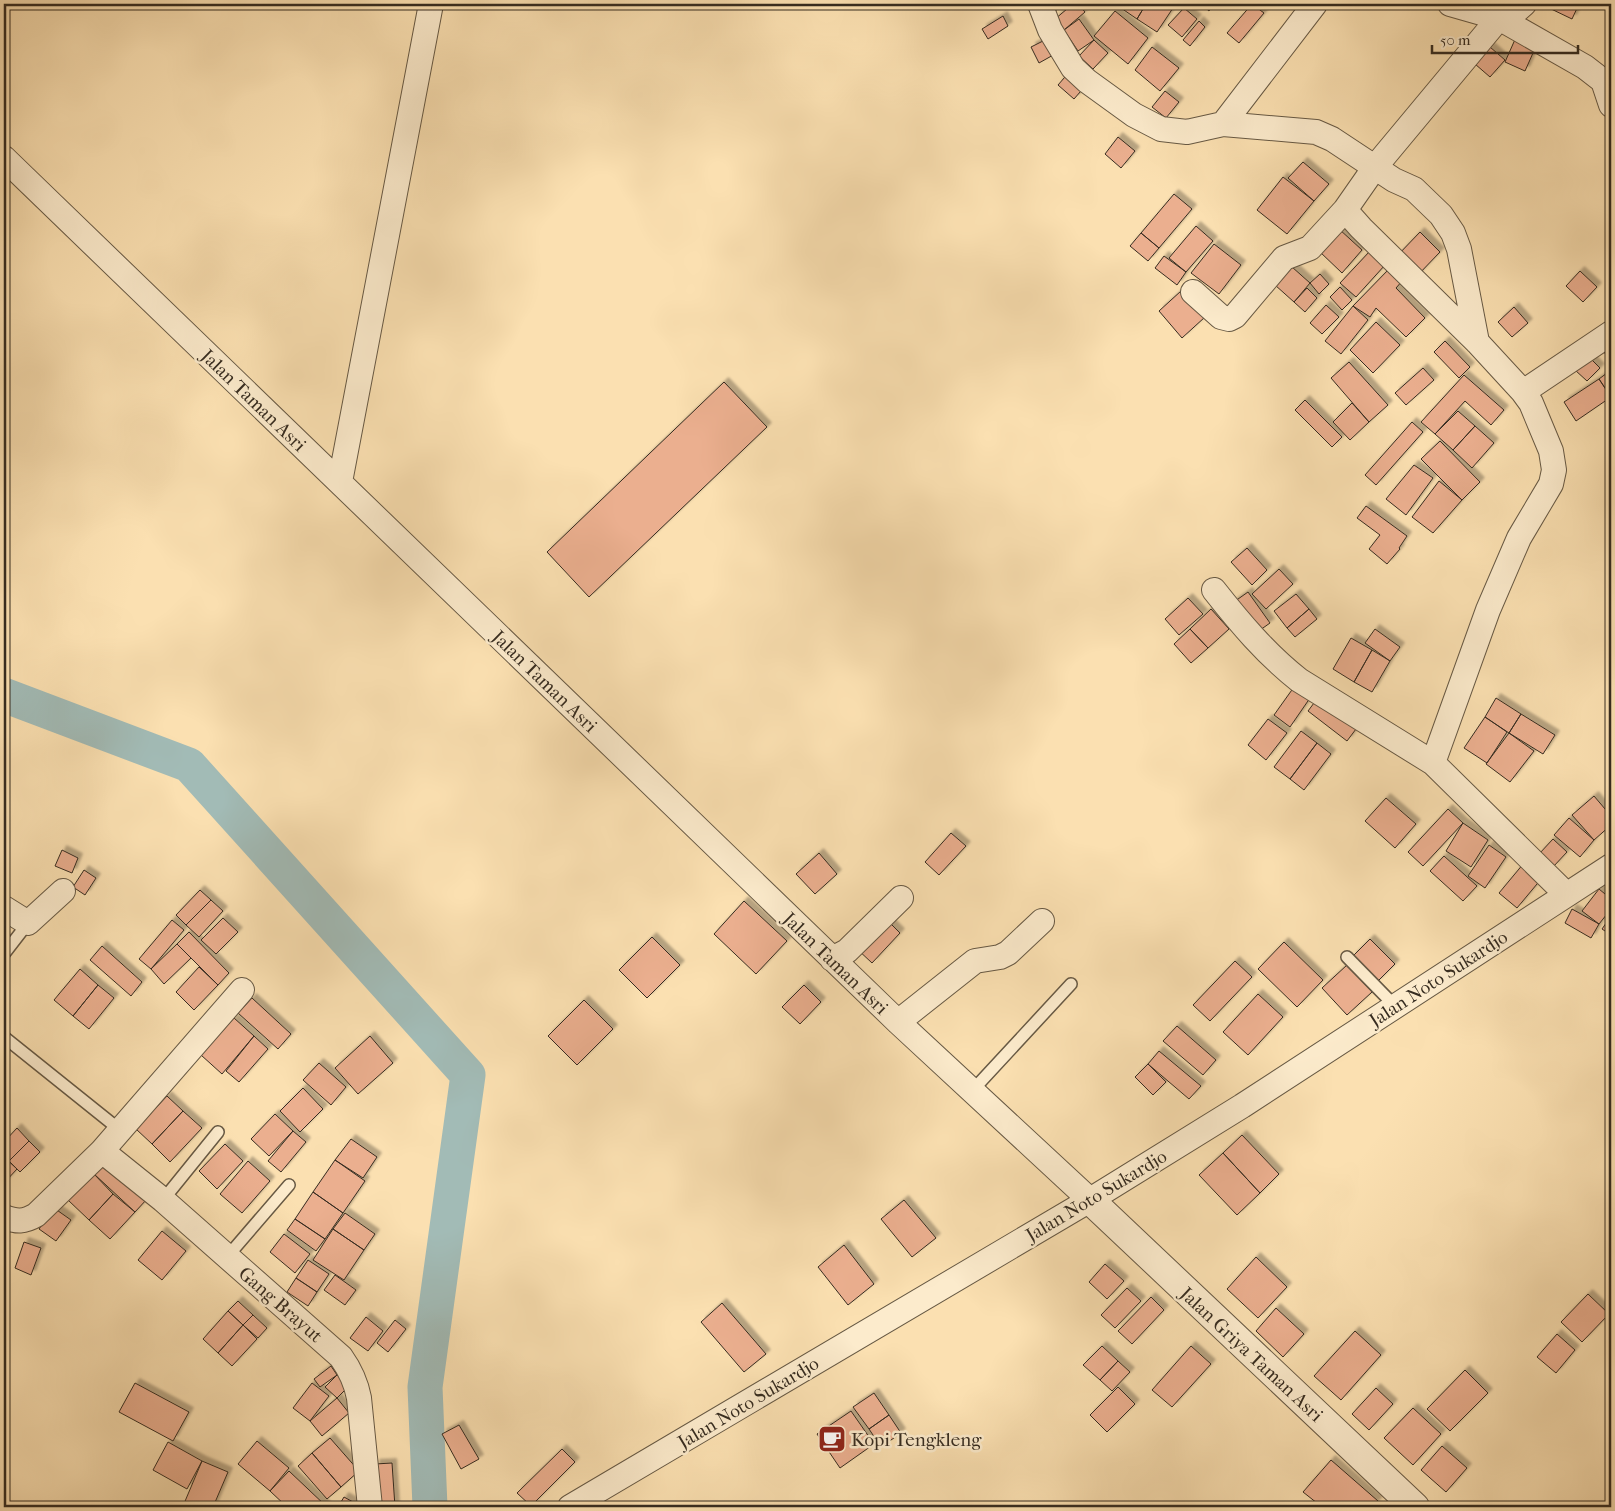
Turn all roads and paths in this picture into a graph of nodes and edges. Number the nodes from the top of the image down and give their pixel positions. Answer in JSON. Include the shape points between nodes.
{"nodes":[{"id":1,"x":431,"y":4,"type":"edge"},
{"id":2,"x":1040,"y":4,"type":"edge"},
{"id":3,"x":1315,"y":4,"type":"edge"},
{"id":4,"x":1450,"y":4,"type":"edge"},
{"id":5,"x":1524,"y":4,"type":"edge"},
{"id":6,"x":1499,"y":18,"type":"junction"},
{"id":7,"x":1611,"y":105,"type":"edge"},
{"id":8,"x":1223,"y":124,"type":"junction"},
{"id":9,"x":4,"y":158,"type":"edge"},
{"id":10,"x":1375,"y":167,"type":"junction"},
{"id":11,"x":1345,"y":210,"type":"junction"},
{"id":12,"x":1193,"y":292,"type":"dead end"},
{"id":13,"x":1611,"y":333,"type":"edge"},
{"id":14,"x":1477,"y":342,"type":"junction"},
{"id":15,"x":1523,"y":392,"type":"junction"},
{"id":16,"x":340,"y":482,"type":"junction"},
{"id":17,"x":1214,"y":590,"type":"dead end"},
{"id":18,"x":1433,"y":763,"type":"junction"},
{"id":19,"x":1611,"y":866,"type":"edge"},
{"id":20,"x":62,"y":891,"type":"dead end"},
{"id":21,"x":1566,"y":894,"type":"junction"},
{"id":22,"x":901,"y":898,"type":"dead end"},
{"id":23,"x":4,"y":908,"type":"edge"},
{"id":24,"x":1042,"y":921,"type":"dead end"},
{"id":25,"x":28,"y":923,"type":"junction"},
{"id":26,"x":4,"y":954,"type":"edge"},
{"id":27,"x":1347,"y":957,"type":"dead end"},
{"id":28,"x":832,"y":959,"type":"junction"},
{"id":29,"x":1071,"y":984,"type":"dead end"},
{"id":30,"x":242,"y":990,"type":"dead end"},
{"id":31,"x":1395,"y":1006,"type":"junction"},
{"id":32,"x":898,"y":1022,"type":"junction"},
{"id":33,"x":4,"y":1038,"type":"edge"},
{"id":34,"x":972,"y":1091,"type":"junction"},
{"id":35,"x":120,"y":1130,"type":"junction"},
{"id":36,"x":218,"y":1132,"type":"dead end"},
{"id":37,"x":102,"y":1151,"type":"junction"},
{"id":38,"x":289,"y":1186,"type":"dead end"},
{"id":39,"x":163,"y":1200,"type":"junction"},
{"id":40,"x":1090,"y":1200,"type":"junction"},
{"id":41,"x":4,"y":1217,"type":"edge"},
{"id":42,"x":227,"y":1257,"type":"junction"},
{"id":43,"x":370,"y":1507,"type":"edge"},
{"id":44,"x":570,"y":1507,"type":"edge"},
{"id":45,"x":1415,"y":1507,"type":"edge"}],
"edges":[{"from":1,"to":16,"type":"street"},
{"from":2,"to":8,"type":"street","via":[[1050,30],[1073,68],[1134,114],[1161,129],[1187,132]]},
{"from":3,"to":8,"type":"street"},
{"from":4,"to":6,"type":"street"},
{"from":5,"to":6,"type":"street"},
{"from":6,"to":7,"type":"street","via":[[1598,76],[1606,87]]},
{"from":6,"to":10,"type":"street"},
{"from":8,"to":10,"type":"street","via":[[1316,132]]},
{"from":9,"to":16,"type":"street","name":"Jalan Taman Asri"},
{"from":10,"to":11,"type":"street"},
{"from":10,"to":14,"type":"street","via":[[1426,199],[1453,233]]},
{"from":11,"to":12,"type":"street","via":[[1310,248],[1284,258],[1235,316],[1229,319],[1222,317]]},
{"from":11,"to":14,"type":"street"},
{"from":13,"to":15,"type":"street"},
{"from":14,"to":15,"type":"street"},
{"from":15,"to":18,"type":"street","via":[[1531,403],[1551,451],[1554,470],[1551,484],[1519,538],[1488,610]]},
{"from":16,"to":28,"type":"street","name":"Jalan Taman Asri"},
{"from":17,"to":18,"type":"street","via":[[1263,649],[1299,680]]},
{"from":18,"to":21,"type":"street"},
{"from":19,"to":21,"type":"street","name":"Jalan Noto Sukardjo"},
{"from":20,"to":25,"type":"street"},
{"from":21,"to":31,"type":"street","name":"Jalan Noto Sukardjo"},
{"from":22,"to":28,"type":"street","via":[[847,951]]},
{"from":23,"to":25,"type":"street"},
{"from":24,"to":32,"type":"street","via":[[1008,954],[975,961]]},
{"from":25,"to":26,"type":"lane"},
{"from":27,"to":31,"type":"lane"},
{"from":28,"to":32,"type":"street","name":"Jalan Taman Asri"},
{"from":29,"to":34,"type":"lane"},
{"from":30,"to":35,"type":"street"},
{"from":31,"to":40,"type":"street","name":"Jalan Noto Sukardjo"},
{"from":32,"to":34,"type":"street","name":"Jalan Taman Asri"},
{"from":33,"to":35,"type":"lane"},
{"from":34,"to":40,"type":"street","name":"Jalan Taman Asri"},
{"from":35,"to":37,"type":"street"},
{"from":36,"to":39,"type":"lane"},
{"from":37,"to":39,"type":"street","name":"Gang Brayut"},
{"from":37,"to":41,"type":"street","via":[[26,1221]]},
{"from":38,"to":42,"type":"lane"},
{"from":39,"to":42,"type":"street","name":"Gang Brayut"},
{"from":40,"to":44,"type":"street","name":"Jalan Noto Sukardjo"},
{"from":40,"to":45,"type":"street","name":"Jalan Griya Taman Asri"},
{"from":42,"to":43,"type":"street","name":"Gang Brayut","via":[[350,1368],[359,1398]]}]}
